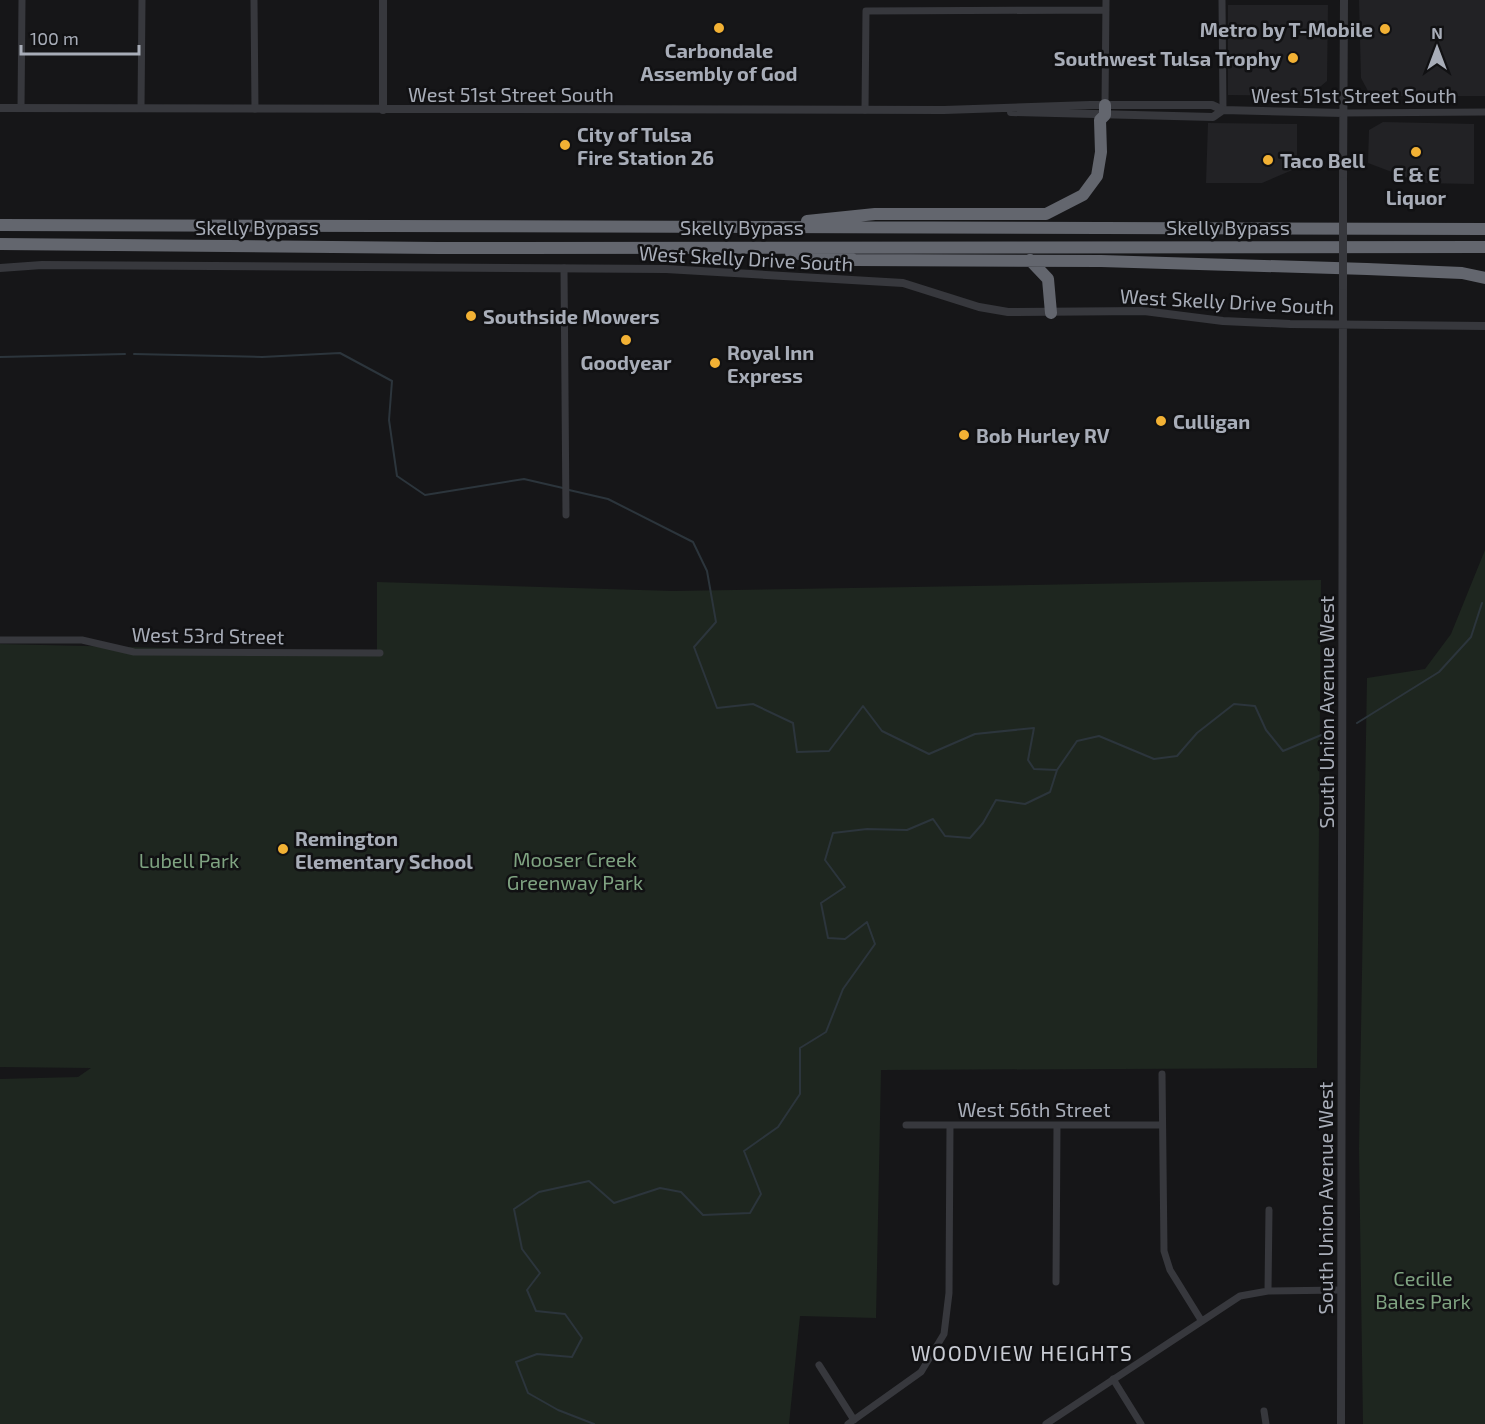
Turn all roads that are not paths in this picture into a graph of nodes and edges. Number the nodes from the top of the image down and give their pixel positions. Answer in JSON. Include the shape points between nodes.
{"nodes":[{"id":1,"x":22,"y":0,"type":"edge"},
{"id":2,"x":142,"y":0,"type":"edge"},
{"id":3,"x":254,"y":0,"type":"edge"},
{"id":4,"x":383,"y":0,"type":"edge"},
{"id":5,"x":1106,"y":0,"type":"edge"},
{"id":6,"x":1222,"y":0,"type":"edge"},
{"id":7,"x":1344,"y":0,"type":"edge"},
{"id":8,"x":1106,"y":10,"type":"junction"},
{"id":9,"x":0,"y":108,"type":"edge"},
{"id":10,"x":21,"y":108,"type":"junction"},
{"id":11,"x":141,"y":108,"type":"junction"},
{"id":12,"x":255,"y":109,"type":"junction"},
{"id":13,"x":383,"y":110,"type":"junction"},
{"id":14,"x":865,"y":110,"type":"junction"},
{"id":15,"x":1105,"y":110,"type":"junction"},
{"id":16,"x":1223,"y":110,"type":"junction"},
{"id":17,"x":1343,"y":112,"type":"junction"},
{"id":18,"x":1485,"y":112,"type":"edge"},
{"id":19,"x":0,"y":225,"type":"edge"},
{"id":20,"x":734,"y":228,"type":"junction"},
{"id":21,"x":1485,"y":229,"type":"edge"},
{"id":22,"x":0,"y":244,"type":"edge"},
{"id":23,"x":734,"y":247,"type":"junction"},
{"id":24,"x":1454,"y":247,"type":"junction"},
{"id":25,"x":1485,"y":247,"type":"edge"},
{"id":26,"x":1485,"y":257,"type":"edge"},
{"id":27,"x":1030,"y":260,"type":"junction"},
{"id":28,"x":0,"y":268,"type":"edge"},
{"id":29,"x":564,"y":268,"type":"junction"},
{"id":30,"x":1485,"y":278,"type":"edge"},
{"id":31,"x":1051,"y":313,"type":"junction"},
{"id":32,"x":1343,"y":323,"type":"junction"},
{"id":33,"x":1485,"y":326,"type":"edge"},
{"id":34,"x":566,"y":515,"type":"dead end"},
{"id":35,"x":0,"y":640,"type":"edge"},
{"id":36,"x":380,"y":653,"type":"dead end"},
{"id":37,"x":1162,"y":1074,"type":"dead end"},
{"id":38,"x":906,"y":1125,"type":"dead end"},
{"id":39,"x":950,"y":1125,"type":"junction"},
{"id":40,"x":1057,"y":1125,"type":"junction"},
{"id":41,"x":1162,"y":1125,"type":"junction"},
{"id":42,"x":1269,"y":1210,"type":"dead end"},
{"id":43,"x":1056,"y":1282,"type":"dead end"},
{"id":44,"x":1341,"y":1290,"type":"junction"},
{"id":45,"x":1268,"y":1291,"type":"junction"},
{"id":46,"x":1201,"y":1320,"type":"junction"},
{"id":47,"x":819,"y":1365,"type":"dead end"},
{"id":48,"x":1113,"y":1379,"type":"junction"},
{"id":49,"x":1264,"y":1411,"type":"dead end"},
{"id":50,"x":851,"y":1422,"type":"edge"},
{"id":51,"x":1046,"y":1424,"type":"edge"},
{"id":52,"x":1141,"y":1424,"type":"edge"},
{"id":53,"x":1266,"y":1424,"type":"edge"},
{"id":54,"x":1341,"y":1424,"type":"edge"}],
"edges":[{"from":1,"to":10,"type":"street"},
{"from":2,"to":11,"type":"street"},
{"from":3,"to":12,"type":"street"},
{"from":4,"to":13,"type":"street"},
{"from":5,"to":8,"type":"street"},
{"from":6,"to":16,"type":"street"},
{"from":7,"to":17,"type":"street","name":"South Union Avenue West"},
{"from":8,"to":14,"type":"street","via":[[866,11]]},
{"from":8,"to":15,"type":"street"},
{"from":9,"to":10,"type":"street","name":"West 51st Street South"},
{"from":10,"to":11,"type":"street","name":"West 51st Street South"},
{"from":11,"to":12,"type":"street","name":"West 51st Street South"},
{"from":12,"to":13,"type":"street","name":"West 51st Street South"},
{"from":13,"to":14,"type":"street","name":"West 51st Street South"},
{"from":14,"to":15,"type":"street","name":"West 51st Street South"},
{"from":15,"to":16,"type":"street","name":"West 51st Street South","via":[[1212,105]]},
{"from":15,"to":20,"type":"highway","via":[[1100,120],[1097,176],[1083,195],[1046,214],[875,214]]},
{"from":16,"to":17,"type":"street","name":"West 51st Street South"},
{"from":17,"to":18,"type":"street","name":"West 51st Street South"},
{"from":17,"to":32,"type":"street","name":"South Union Avenue West","bridge":true},
{"from":19,"to":20,"type":"highway","name":"Skelly Bypass"},
{"from":20,"to":21,"type":"highway","name":"Skelly Bypass"},
{"from":22,"to":23,"type":"highway","name":"Skelly Bypass"},
{"from":23,"to":24,"type":"highway","name":"Skelly Bypass"},
{"from":23,"to":27,"type":"highway","via":[[855,260]]},
{"from":24,"to":25,"type":"highway","name":"Skelly Bypass"},
{"from":24,"to":26,"type":"highway"},
{"from":27,"to":30,"type":"highway","via":[[1367,269],[1462,273]]},
{"from":27,"to":31,"type":"highway","via":[[1048,279]]},
{"from":28,"to":29,"type":"street","name":"West Skelly Drive South"},
{"from":29,"to":31,"type":"street","name":"West Skelly Drive South","via":[[666,269],[903,283],[1001,312]]},
{"from":29,"to":34,"type":"street"},
{"from":31,"to":32,"type":"street","name":"West Skelly Drive South","via":[[1144,311],[1223,321]]},
{"from":32,"to":33,"type":"street","name":"West Skelly Drive South"},
{"from":32,"to":44,"type":"street","name":"South Union Avenue West"},
{"from":35,"to":36,"type":"street","name":"West 53rd Street","via":[[82,640],[134,652]]},
{"from":37,"to":41,"type":"street"},
{"from":38,"to":39,"type":"street","name":"West 56th Street"},
{"from":39,"to":40,"type":"street","name":"West 56th Street"},
{"from":39,"to":50,"type":"street","via":[[949,1293],[944,1334],[921,1372]]},
{"from":40,"to":41,"type":"street","name":"West 56th Street"},
{"from":40,"to":43,"type":"street"},
{"from":41,"to":46,"type":"street","via":[[1164,1252],[1179,1287]]},
{"from":42,"to":45,"type":"street"},
{"from":44,"to":45,"type":"street"},
{"from":44,"to":54,"type":"street","name":"South Union Avenue West"},
{"from":45,"to":46,"type":"street","via":[[1240,1296]]},
{"from":46,"to":48,"type":"street"},
{"from":47,"to":50,"type":"street"},
{"from":48,"to":51,"type":"street"},
{"from":48,"to":52,"type":"street"},
{"from":49,"to":53,"type":"street"}]}
